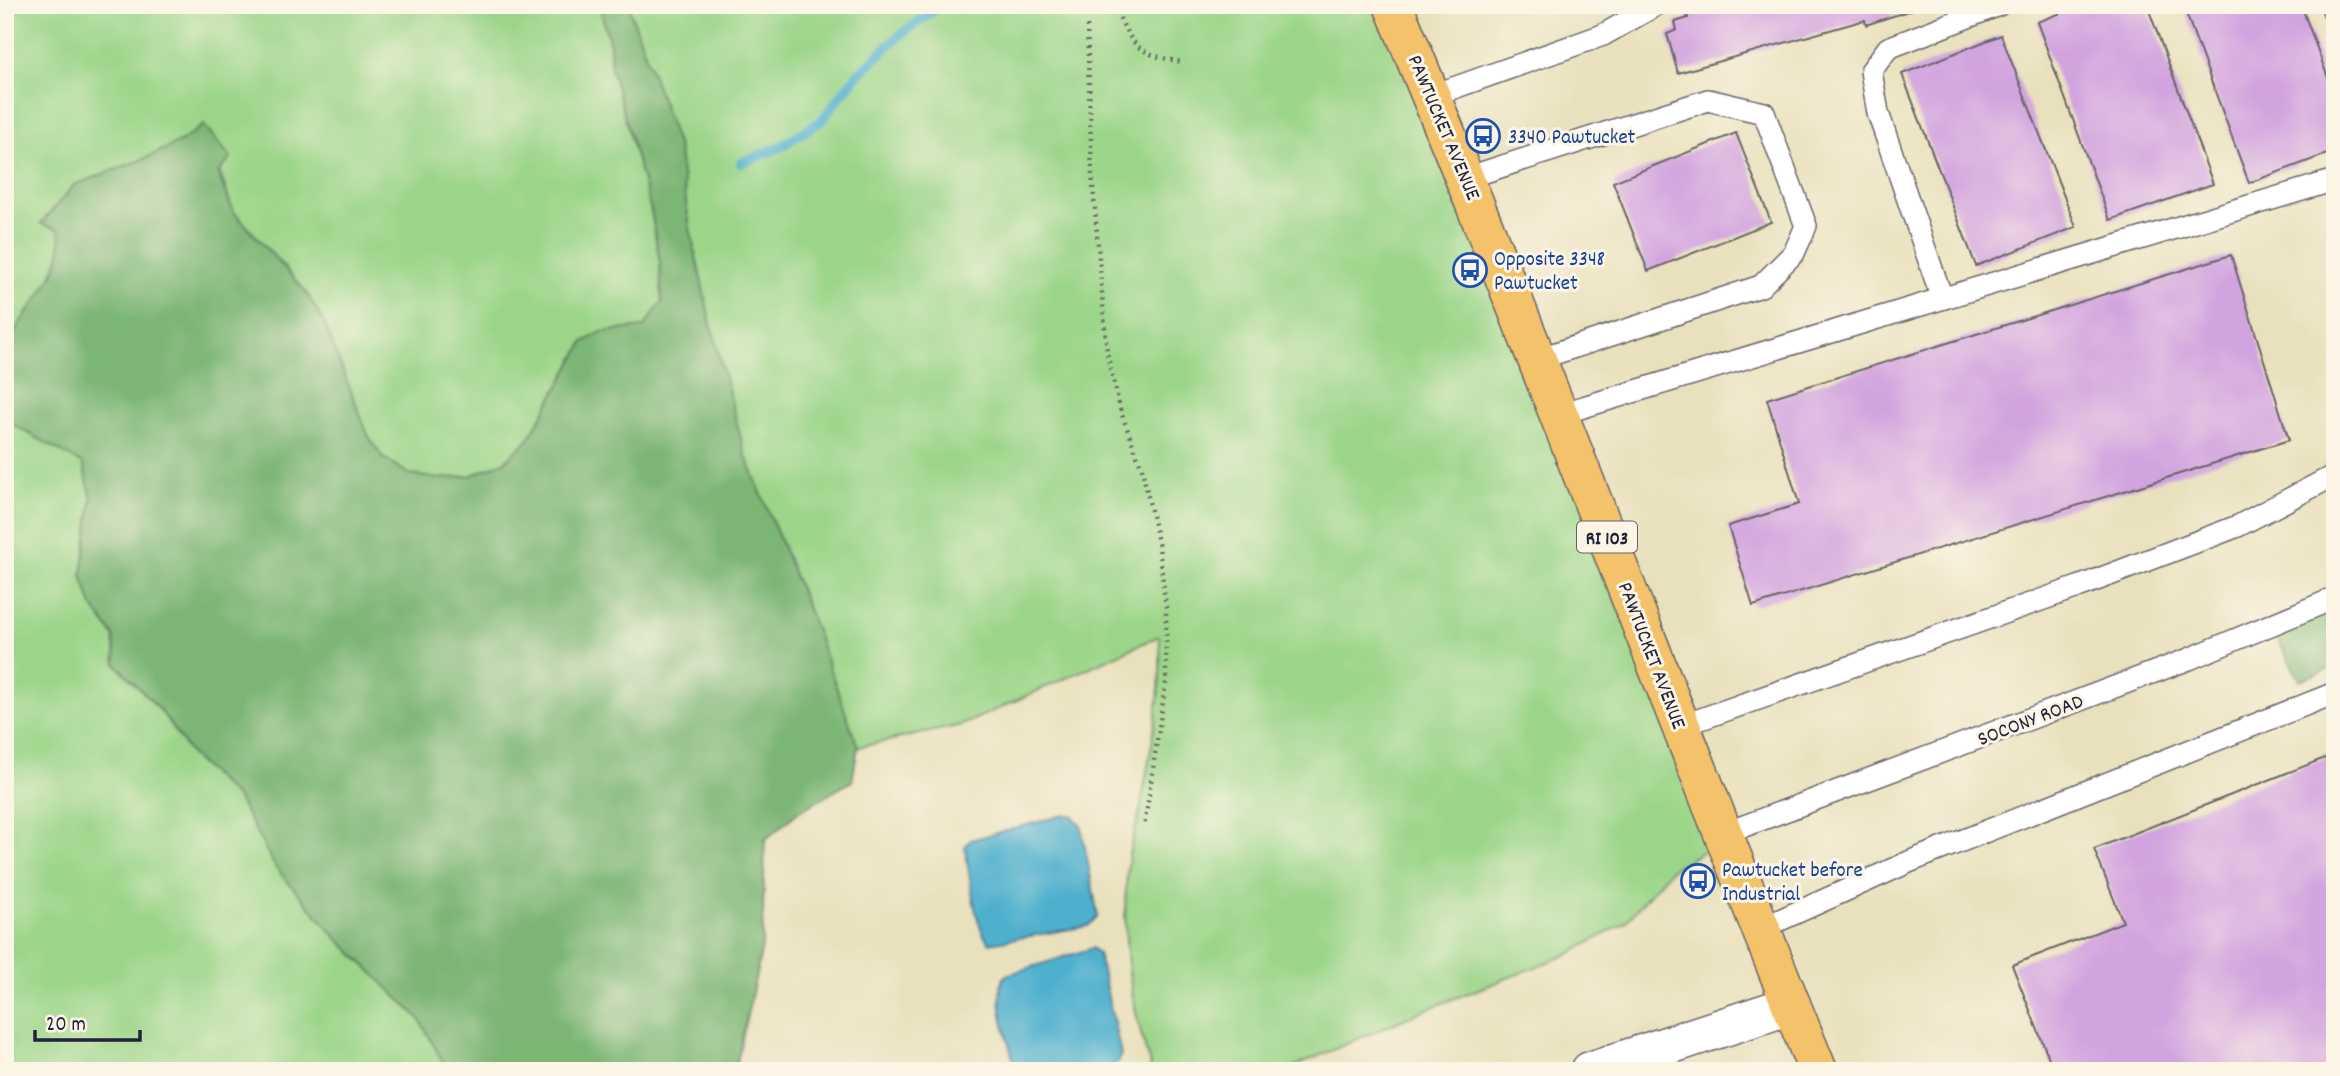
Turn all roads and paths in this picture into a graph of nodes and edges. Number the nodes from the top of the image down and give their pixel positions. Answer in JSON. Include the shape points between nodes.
{"nodes":[{"id":1,"x":1114,"y":5,"type":"edge"},
{"id":2,"x":1393,"y":5,"type":"edge"},
{"id":3,"x":1656,"y":5,"type":"edge"},
{"id":4,"x":1999,"y":5,"type":"edge"},
{"id":5,"x":2331,"y":5,"type":"edge"},
{"id":6,"x":2335,"y":14,"type":"edge"},
{"id":7,"x":1087,"y":26,"type":"dead end"},
{"id":8,"x":1182,"y":62,"type":"dead end"},
{"id":9,"x":1431,"y":96,"type":"junction"},
{"id":10,"x":1466,"y":178,"type":"junction"},
{"id":11,"x":2335,"y":180,"type":"edge"},
{"id":12,"x":1942,"y":299,"type":"junction"},
{"id":13,"x":1538,"y":359,"type":"junction"},
{"id":14,"x":1560,"y":414,"type":"junction"},
{"id":15,"x":2335,"y":472,"type":"edge"},
{"id":16,"x":2335,"y":598,"type":"edge"},
{"id":17,"x":2335,"y":693,"type":"edge"},
{"id":18,"x":1681,"y":726,"type":"junction"},
{"id":19,"x":1144,"y":828,"type":"dead end"},
{"id":20,"x":1723,"y":834,"type":"junction"},
{"id":21,"x":1760,"y":929,"type":"junction"},
{"id":22,"x":1791,"y":1005,"type":"junction"},
{"id":23,"x":1590,"y":1071,"type":"edge"},
{"id":24,"x":1818,"y":1071,"type":"edge"}],
"edges":[{"from":1,"to":8,"type":"path","via":[[1139,49]]},
{"from":2,"to":9,"type":"main road","name":"PAWTUCKET AVENUE","number":"RI 103"},
{"from":3,"to":9,"type":"lane","via":[[1603,35]]},
{"from":4,"to":12,"type":"lane","via":[[1888,48],[1871,71],[1878,113]]},
{"from":5,"to":6,"type":"lane"},
{"from":7,"to":19,"type":"path","via":[[1092,174],[1107,353],[1144,479],[1166,607],[1166,681]]},
{"from":9,"to":10,"type":"main road","name":"PAWTUCKET AVENUE","number":"RI 103"},
{"from":10,"to":13,"type":"main road","name":"PAWTUCKET AVENUE","number":"RI 103"},
{"from":10,"to":13,"type":"lane","via":[[1709,100],[1764,113],[1806,226],[1794,253],[1761,286]]},
{"from":11,"to":12,"type":"lane"},
{"from":12,"to":14,"type":"lane"},
{"from":13,"to":14,"type":"main road","name":"PAWTUCKET AVENUE","number":"RI 103"},
{"from":14,"to":18,"type":"main road","name":"PAWTUCKET AVENUE","number":"RI 103"},
{"from":15,"to":18,"type":"lane","via":[[2238,526]]},
{"from":16,"to":20,"type":"lane","name":"SOCONY ROAD","via":[[2189,659]]},
{"from":17,"to":21,"type":"lane","via":[[1911,861]]},
{"from":18,"to":20,"type":"main road","name":"PAWTUCKET AVENUE","number":"RI 103"},
{"from":20,"to":21,"type":"main road","name":"PAWTUCKET AVENUE","number":"RI 103"},
{"from":21,"to":22,"type":"main road","name":"PAWTUCKET AVENUE","number":"RI 103"},
{"from":22,"to":23,"type":"street"},
{"from":22,"to":24,"type":"main road","name":"PAWTUCKET AVENUE","number":"RI 103"}]}
